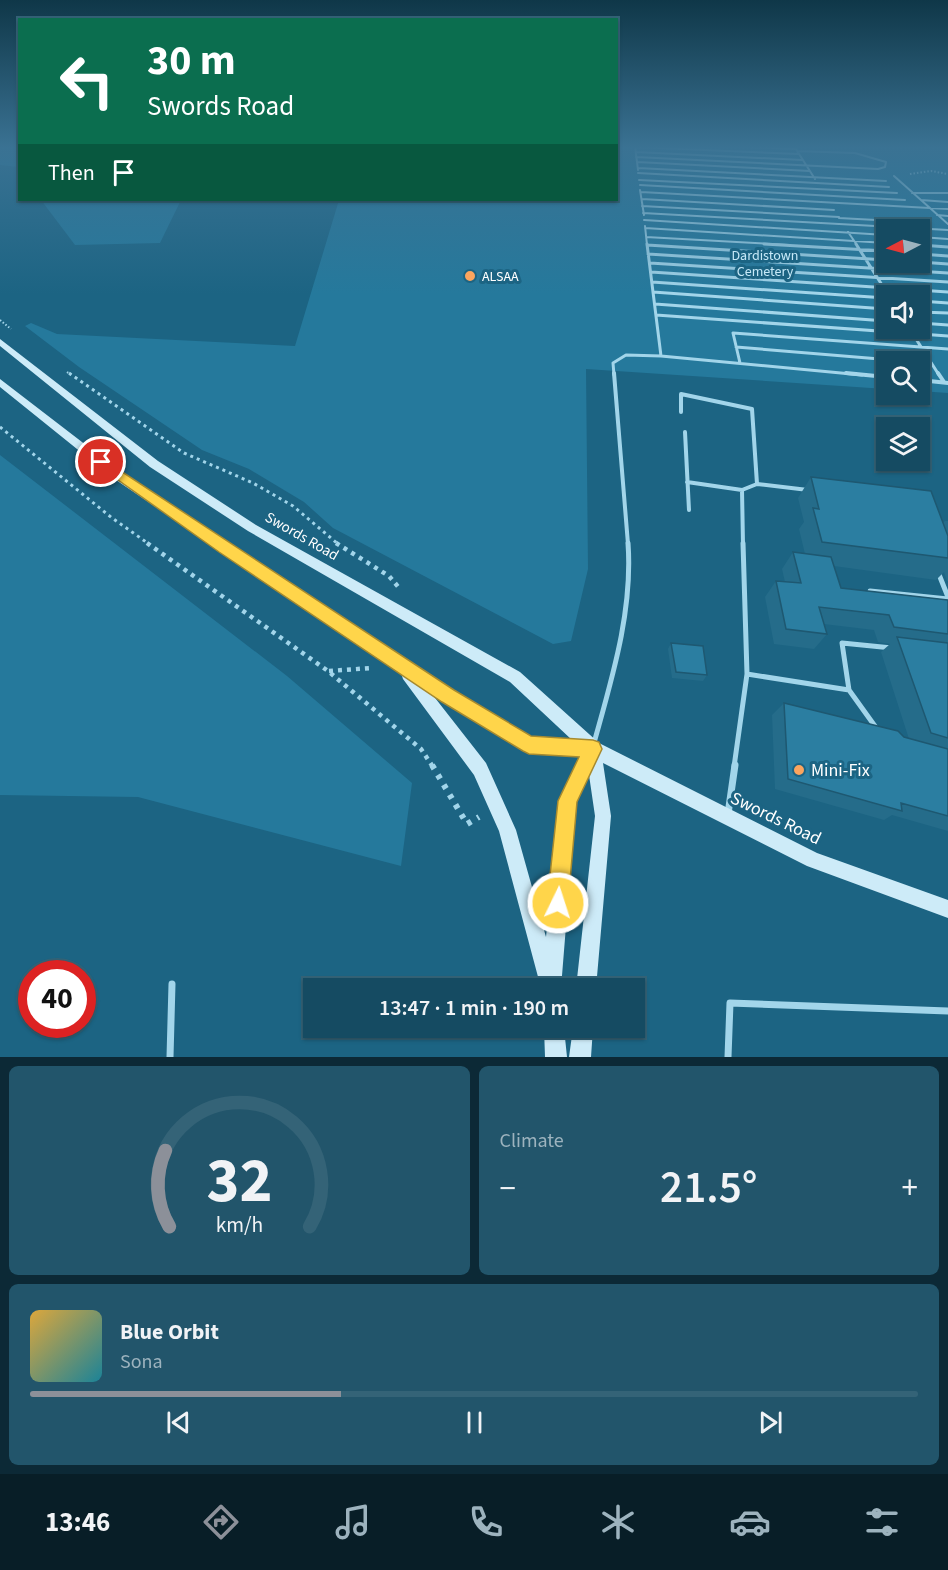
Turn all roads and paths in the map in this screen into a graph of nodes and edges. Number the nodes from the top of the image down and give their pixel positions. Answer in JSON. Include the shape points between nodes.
{"nodes":[{"id":1,"x":641,"y":195,"type":"edge"},
{"id":2,"x":698,"y":195,"type":"edge"},
{"id":3,"x":814,"y":195,"type":"edge"},
{"id":4,"x":915,"y":195,"type":"edge"},
{"id":5,"x":825,"y":196,"type":"junction"},
{"id":6,"x":642,"y":199,"type":"junction"},
{"id":7,"x":905,"y":200,"type":"dead end"},
{"id":8,"x":921,"y":200,"type":"junction"},
{"id":9,"x":948,"y":202,"type":"edge"},
{"id":10,"x":830,"y":203,"type":"junction"},
{"id":11,"x":642,"y":206,"type":"junction"},
{"id":12,"x":929,"y":208,"type":"junction"},
{"id":13,"x":948,"y":209,"type":"edge"},
{"id":14,"x":834,"y":210,"type":"junction"},
{"id":15,"x":644,"y":213,"type":"junction"},
{"id":16,"x":937,"y":215,"type":"junction"},
{"id":17,"x":948,"y":216,"type":"edge"},
{"id":18,"x":839,"y":217,"type":"junction"},
{"id":19,"x":644,"y":220,"type":"junction"},
{"id":20,"x":876,"y":220,"type":"edge"},
{"id":21,"x":948,"y":224,"type":"edge"},
{"id":22,"x":844,"y":225,"type":"junction"},
{"id":23,"x":876,"y":226,"type":"edge"},
{"id":24,"x":645,"y":228,"type":"junction"},
{"id":25,"x":930,"y":229,"type":"edge"},
{"id":26,"x":948,"y":230,"type":"edge"},
{"id":27,"x":849,"y":233,"type":"junction"},
{"id":28,"x":876,"y":234,"type":"edge"},
{"id":29,"x":646,"y":237,"type":"junction"},
{"id":30,"x":930,"y":238,"type":"edge"},
{"id":31,"x":948,"y":239,"type":"edge"},
{"id":32,"x":854,"y":241,"type":"junction"},
{"id":33,"x":876,"y":242,"type":"edge"},
{"id":34,"x":647,"y":245,"type":"junction"},
{"id":35,"x":930,"y":246,"type":"edge"},
{"id":36,"x":948,"y":247,"type":"edge"},
{"id":37,"x":860,"y":250,"type":"junction"},
{"id":38,"x":876,"y":251,"type":"edge"},
{"id":39,"x":648,"y":254,"type":"junction"},
{"id":40,"x":930,"y":255,"type":"edge"},
{"id":41,"x":948,"y":256,"type":"edge"},
{"id":42,"x":865,"y":259,"type":"junction"},
{"id":43,"x":876,"y":260,"type":"edge"},
{"id":44,"x":650,"y":263,"type":"junction"},
{"id":45,"x":930,"y":263,"type":"edge"},
{"id":46,"x":948,"y":264,"type":"edge"},
{"id":47,"x":871,"y":268,"type":"junction"},
{"id":48,"x":651,"y":272,"type":"junction"},
{"id":49,"x":948,"y":273,"type":"edge"},
{"id":50,"x":877,"y":278,"type":"junction"},
{"id":51,"x":652,"y":282,"type":"junction"},
{"id":52,"x":948,"y":282,"type":"edge"},
{"id":53,"x":882,"y":285,"type":"edge"},
{"id":54,"x":876,"y":287,"type":"edge"},
{"id":55,"x":930,"y":291,"type":"edge"},
{"id":56,"x":653,"y":292,"type":"junction"},
{"id":57,"x":948,"y":292,"type":"edge"},
{"id":58,"x":876,"y":296,"type":"edge"},
{"id":59,"x":930,"y":302,"type":"edge"},
{"id":60,"x":948,"y":303,"type":"edge"},
{"id":61,"x":655,"y":304,"type":"junction"},
{"id":62,"x":876,"y":308,"type":"edge"},
{"id":63,"x":930,"y":313,"type":"edge"},
{"id":64,"x":948,"y":314,"type":"edge"},
{"id":65,"x":656,"y":315,"type":"junction"},
{"id":66,"x":0,"y":320,"type":"edge"},
{"id":67,"x":876,"y":320,"type":"edge"},
{"id":68,"x":930,"y":324,"type":"edge"},
{"id":69,"x":948,"y":325,"type":"edge"},
{"id":70,"x":876,"y":331,"type":"edge"},
{"id":71,"x":15,"y":332,"type":"dead end"},
{"id":72,"x":930,"y":335,"type":"edge"},
{"id":73,"x":948,"y":336,"type":"edge"},
{"id":74,"x":916,"y":339,"type":"edge"},
{"id":75,"x":0,"y":342,"type":"edge"},
{"id":76,"x":736,"y":347,"type":"junction"},
{"id":77,"x":921,"y":347,"type":"junction"},
{"id":78,"x":948,"y":349,"type":"edge"},
{"id":79,"x":661,"y":356,"type":"junction"},
{"id":80,"x":876,"y":359,"type":"edge"},
{"id":81,"x":740,"y":363,"type":"junction"},
{"id":82,"x":931,"y":363,"type":"joint"},
{"id":83,"x":65,"y":370,"type":"dead end"},
{"id":84,"x":876,"y":376,"type":"edge"},
{"id":85,"x":930,"y":381,"type":"edge"},
{"id":86,"x":0,"y":382,"type":"edge"},
{"id":87,"x":946,"y":383,"type":"edge"},
{"id":88,"x":681,"y":412,"type":"dead end"},
{"id":89,"x":0,"y":427,"type":"edge"},
{"id":90,"x":685,"y":432,"type":"dead end"},
{"id":91,"x":687,"y":482,"type":"junction"},
{"id":92,"x":758,"y":484,"type":"junction"},
{"id":93,"x":742,"y":490,"type":"junction"},
{"id":94,"x":815,"y":491,"type":"edge"},
{"id":95,"x":689,"y":510,"type":"dead end"},
{"id":96,"x":337,"y":544,"type":"joint"},
{"id":97,"x":937,"y":567,"type":"edge"},
{"id":98,"x":868,"y":591,"type":"edge"},
{"id":99,"x":948,"y":598,"type":"edge"},
{"id":100,"x":412,"y":618,"type":"junction"},
{"id":101,"x":901,"y":649,"type":"edge"},
{"id":102,"x":402,"y":665,"type":"junction"},
{"id":103,"x":328,"y":671,"type":"junction"},
{"id":104,"x":747,"y":674,"type":"junction"},
{"id":105,"x":849,"y":690,"type":"junction"},
{"id":106,"x":882,"y":735,"type":"edge"},
{"id":107,"x":593,"y":749,"type":"junction"},
{"id":108,"x":497,"y":808,"type":"junction"},
{"id":109,"x":728,"y":817,"type":"junction"},
{"id":110,"x":948,"y":909,"type":"edge"},
{"id":111,"x":548,"y":978,"type":"edge"},
{"id":112,"x":552,"y":978,"type":"edge"},
{"id":113,"x":587,"y":978,"type":"edge"},
{"id":114,"x":172,"y":984,"type":"dead end"},
{"id":115,"x":948,"y":1011,"type":"edge"},
{"id":116,"x":555,"y":1038,"type":"edge"},
{"id":117,"x":582,"y":1038,"type":"edge"},
{"id":118,"x":170,"y":1057,"type":"edge"},
{"id":119,"x":556,"y":1057,"type":"edge"},
{"id":120,"x":580,"y":1057,"type":"edge"},
{"id":121,"x":728,"y":1057,"type":"edge"}],
"edges":[{"from":1,"to":6,"type":"lane"},
{"from":2,"to":10,"type":"lane"},
{"from":3,"to":5,"type":"lane"},
{"from":4,"to":8,"type":"lane"},
{"from":5,"to":7,"type":"lane"},
{"from":5,"to":10,"type":"lane"},
{"from":6,"to":11,"type":"lane"},
{"from":6,"to":14,"type":"lane"},
{"from":8,"to":9,"type":"lane"},
{"from":8,"to":12,"type":"lane"},
{"from":10,"to":12,"type":"lane"},
{"from":10,"to":14,"type":"lane"},
{"from":11,"to":15,"type":"lane"},
{"from":11,"to":18,"type":"lane"},
{"from":12,"to":13,"type":"lane"},
{"from":12,"to":16,"type":"lane"},
{"from":14,"to":18,"type":"lane"},
{"from":15,"to":19,"type":"lane"},
{"from":15,"to":22,"type":"lane"},
{"from":16,"to":17,"type":"lane"},
{"from":16,"to":21,"type":"lane"},
{"from":18,"to":20,"type":"lane"},
{"from":18,"to":22,"type":"lane"},
{"from":19,"to":24,"type":"lane"},
{"from":19,"to":27,"type":"lane"},
{"from":22,"to":23,"type":"lane"},
{"from":22,"to":27,"type":"lane"},
{"from":24,"to":29,"type":"lane"},
{"from":24,"to":32,"type":"lane"},
{"from":25,"to":26,"type":"lane"},
{"from":27,"to":28,"type":"lane"},
{"from":27,"to":32,"type":"lane"},
{"from":29,"to":34,"type":"lane"},
{"from":29,"to":37,"type":"lane"},
{"from":30,"to":31,"type":"lane"},
{"from":32,"to":33,"type":"lane"},
{"from":32,"to":37,"type":"lane"},
{"from":34,"to":39,"type":"lane"},
{"from":34,"to":42,"type":"lane"},
{"from":35,"to":36,"type":"lane"},
{"from":37,"to":38,"type":"lane"},
{"from":37,"to":42,"type":"lane"},
{"from":39,"to":44,"type":"lane"},
{"from":39,"to":47,"type":"lane"},
{"from":40,"to":41,"type":"lane"},
{"from":42,"to":43,"type":"lane"},
{"from":42,"to":47,"type":"lane"},
{"from":44,"to":48,"type":"lane"},
{"from":44,"to":50,"type":"lane"},
{"from":45,"to":46,"type":"lane"},
{"from":47,"to":49,"type":"lane"},
{"from":47,"to":50,"type":"lane"},
{"from":48,"to":51,"type":"lane"},
{"from":48,"to":54,"type":"lane"},
{"from":50,"to":52,"type":"lane"},
{"from":50,"to":53,"type":"lane"},
{"from":51,"to":56,"type":"lane"},
{"from":51,"to":58,"type":"lane"},
{"from":55,"to":57,"type":"lane"},
{"from":56,"to":61,"type":"lane"},
{"from":56,"to":62,"type":"lane"},
{"from":59,"to":60,"type":"lane"},
{"from":61,"to":65,"type":"lane"},
{"from":61,"to":67,"type":"lane"},
{"from":63,"to":64,"type":"lane"},
{"from":65,"to":70,"type":"lane"},
{"from":65,"to":79,"type":"lane"},
{"from":66,"to":71,"type":"path"},
{"from":68,"to":69,"type":"lane"},
{"from":72,"to":73,"type":"lane"},
{"from":74,"to":77,"type":"lane"},
{"from":75,"to":100,"type":"main road","name":"Swords Road","via":[[154,464],[252,528]]},
{"from":76,"to":77,"type":"lane","via":[[733,333]]},
{"from":76,"to":80,"type":"lane"},
{"from":76,"to":81,"type":"lane"},
{"from":77,"to":78,"type":"lane"},
{"from":77,"to":82,"type":"lane"},
{"from":79,"to":81,"type":"lane"},
{"from":79,"to":107,"type":"lane","via":[[626,355],[613,363],[630,573],[617,662]]},
{"from":81,"to":84,"type":"lane"},
{"from":82,"to":87,"type":"lane"},
{"from":83,"to":96,"type":"path","via":[[184,453],[254,483],[293,506]]},
{"from":85,"to":87,"type":"lane"},
{"from":86,"to":102,"type":"main road","name":"Swords Road","via":[[117,474]]},
{"from":88,"to":92,"type":"lane","via":[[681,394],[752,409]]},
{"from":89,"to":103,"type":"path","via":[[112,518]]},
{"from":90,"to":91,"type":"lane"},
{"from":91,"to":93,"type":"lane"},
{"from":91,"to":95,"type":"lane"},
{"from":92,"to":93,"type":"lane"},
{"from":92,"to":94,"type":"lane"},
{"from":93,"to":104,"type":"lane"},
{"from":96,"to":100,"type":"path","via":[[389,576],[404,592]]},
{"from":97,"to":99,"type":"lane"},
{"from":98,"to":99,"type":"lane"},
{"from":100,"to":107,"type":"main road","name":"Swords Road","via":[[515,677]]},
{"from":101,"to":105,"type":"lane","via":[[842,643]]},
{"from":102,"to":103,"type":"path"},
{"from":102,"to":107,"type":"main road","name":"Swords Road","via":[[529,745]]},
{"from":102,"to":108,"type":"main road","via":[[480,770]]},
{"from":103,"to":108,"type":"path","via":[[421,749],[467,824]]},
{"from":104,"to":105,"type":"lane"},
{"from":104,"to":109,"type":"lane"},
{"from":105,"to":106,"type":"lane"},
{"from":107,"to":109,"type":"main road","name":"Swords Road"},
{"from":107,"to":112,"type":"main road","via":[[568,801]]},
{"from":107,"to":113,"type":"main road","via":[[603,816]]},
{"from":108,"to":111,"type":"main road","via":[[507,830]]},
{"from":109,"to":110,"type":"main road","name":"Swords Road","via":[[813,860]]},
{"from":114,"to":118,"type":"lane"},
{"from":115,"to":121,"type":"lane","via":[[730,1003]]},
{"from":116,"to":119,"type":"main road"},
{"from":117,"to":120,"type":"main road"}]}
